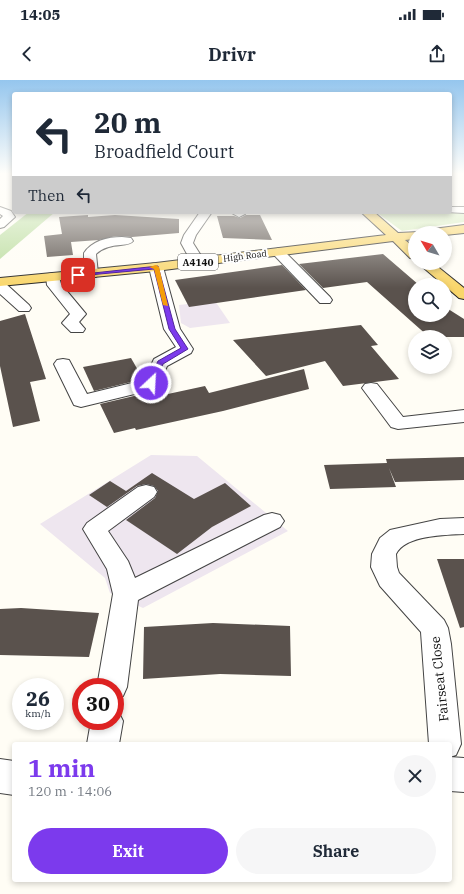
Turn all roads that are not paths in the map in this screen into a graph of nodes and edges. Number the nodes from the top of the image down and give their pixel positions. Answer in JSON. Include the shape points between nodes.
{"nodes":[{"id":1,"x":5,"y":212,"type":"edge"},
{"id":2,"x":205,"y":214,"type":"edge"},
{"id":3,"x":369,"y":214,"type":"edge"},
{"id":4,"x":0,"y":225,"type":"edge"},
{"id":5,"x":464,"y":229,"type":"edge"},
{"id":6,"x":452,"y":231,"type":"edge"},
{"id":7,"x":408,"y":236,"type":"edge"},
{"id":8,"x":395,"y":238,"type":"junction"},
{"id":9,"x":127,"y":241,"type":"dead end"},
{"id":10,"x":408,"y":249,"type":"edge"},
{"id":11,"x":278,"y":252,"type":"junction"},
{"id":12,"x":198,"y":262,"type":"junction"},
{"id":13,"x":156,"y":267,"type":"junction"},
{"id":14,"x":434,"y":270,"type":"edge"},
{"id":15,"x":91,"y":274,"type":"junction"},
{"id":16,"x":52,"y":277,"type":"junction"},
{"id":17,"x":0,"y":282,"type":"edge"},
{"id":18,"x":0,"y":286,"type":"edge"},
{"id":19,"x":464,"y":295,"type":"edge"},
{"id":20,"x":325,"y":300,"type":"dead end"},
{"id":21,"x":0,"y":301,"type":"edge"},
{"id":22,"x":77,"y":329,"type":"dead end"},
{"id":23,"x":63,"y":364,"type":"dead end"},
{"id":24,"x":372,"y":388,"type":"dead end"},
{"id":25,"x":464,"y":416,"type":"edge"},
{"id":26,"x":146,"y":492,"type":"dead end"},
{"id":27,"x":272,"y":521,"type":"dead end"},
{"id":28,"x":464,"y":526,"type":"edge"},
{"id":29,"x":126,"y":594,"type":"junction"},
{"id":30,"x":113,"y":678,"type":"edge"},
{"id":31,"x":105,"y":730,"type":"edge"},
{"id":32,"x":103,"y":742,"type":"edge"},
{"id":33,"x":445,"y":742,"type":"edge"},
{"id":34,"x":452,"y":774,"type":"edge"},
{"id":35,"x":464,"y":775,"type":"edge"},
{"id":36,"x":0,"y":776,"type":"edge"},
{"id":37,"x":12,"y":778,"type":"edge"}],
"edges":[{"from":1,"to":4,"type":"street","via":[[8,217]]},
{"from":2,"to":12,"type":"street","via":[[188,237],[187,243]]},
{"from":3,"to":8,"type":"main road"},
{"from":5,"to":6,"type":"main road"},
{"from":7,"to":8,"type":"main road","number":"A4140"},
{"from":8,"to":10,"type":"main road"},
{"from":8,"to":11,"type":"main road","name":"High Road","number":"A4140"},
{"from":9,"to":15,"type":"street","via":[[108,241],[96,246],[90,253]]},
{"from":11,"to":12,"type":"main road","name":"High Road","number":"A4140"},
{"from":11,"to":20,"type":"street"},
{"from":12,"to":13,"type":"main road","name":"High Road","number":"A4140"},
{"from":13,"to":15,"type":"main road","name":"High Road","number":"A4140"},
{"from":13,"to":23,"type":"street","via":[[172,329],[185,349],[160,363],[151,383],[81,401]]},
{"from":14,"to":19,"type":"main road"},
{"from":15,"to":16,"type":"main road","name":"High Road","number":"A4140"},
{"from":16,"to":17,"type":"main road","name":"High Road","number":"A4140"},
{"from":16,"to":22,"type":"street","via":[[54,285],[78,314],[70,323]]},
{"from":18,"to":21,"type":"street","via":[[19,303]]},
{"from":24,"to":25,"type":"street","via":[[398,423]]},
{"from":26,"to":29,"type":"street","via":[[95,529],[119,568]]},
{"from":27,"to":29,"type":"street"},
{"from":28,"to":33,"type":"street","name":"Fairseat Close","via":[[440,527],[398,536],[389,544],[384,554],[384,567],[388,579],[434,628]]},
{"from":29,"to":30,"type":"street"},
{"from":31,"to":32,"type":"street"},
{"from":34,"to":35,"type":"street"},
{"from":36,"to":37,"type":"street"}]}
